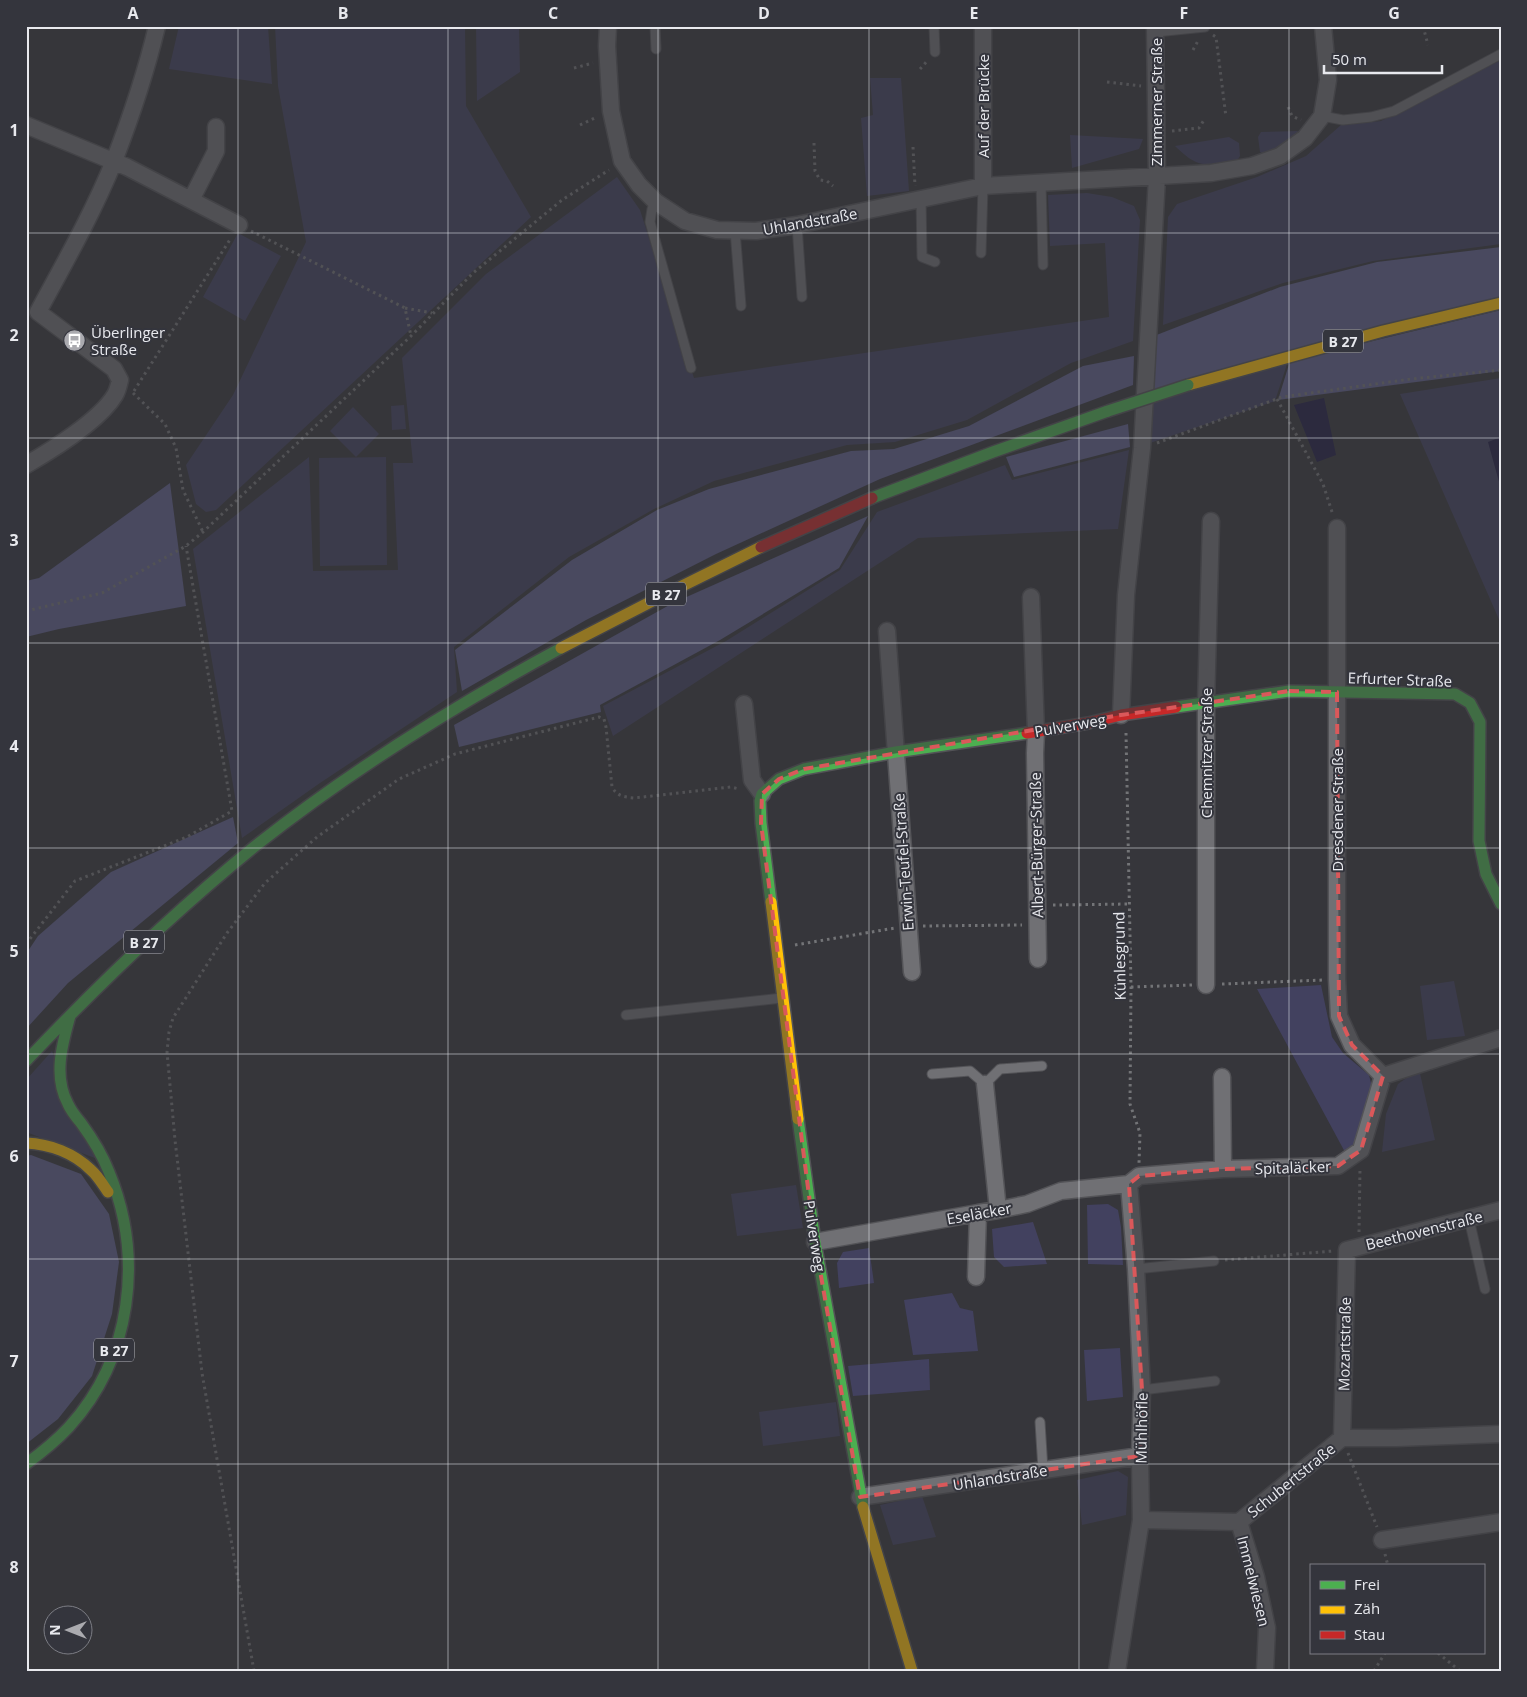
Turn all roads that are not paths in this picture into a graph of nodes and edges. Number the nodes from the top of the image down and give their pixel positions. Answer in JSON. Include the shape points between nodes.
{"nodes":[{"id":1,"x":157,"y":26,"type":"edge"},
{"id":2,"x":608,"y":26,"type":"edge"},
{"id":3,"x":654,"y":26,"type":"edge"},
{"id":4,"x":934,"y":26,"type":"edge"},
{"id":5,"x":983,"y":26,"type":"edge"},
{"id":6,"x":1323,"y":26,"type":"edge"},
{"id":7,"x":1205,"y":27,"type":"edge"},
{"id":8,"x":1156,"y":29,"type":"edge"},
{"id":9,"x":656,"y":49,"type":"dead end"},
{"id":10,"x":934,"y":52,"type":"dead end"},
{"id":11,"x":1501,"y":54,"type":"edge"},
{"id":12,"x":1322,"y":116,"type":"junction"},
{"id":13,"x":26,"y":125,"type":"edge"},
{"id":14,"x":216,"y":126,"type":"dead end"},
{"id":15,"x":113,"y":162,"type":"junction"},
{"id":16,"x":1157,"y":177,"type":"junction"},
{"id":17,"x":1041,"y":183,"type":"junction"},
{"id":18,"x":983,"y":186,"type":"junction"},
{"id":19,"x":918,"y":199,"type":"junction"},
{"id":20,"x":191,"y":200,"type":"junction"},
{"id":21,"x":656,"y":202,"type":"junction"},
{"id":22,"x":240,"y":225,"type":"road end"},
{"id":23,"x":797,"y":225,"type":"junction"},
{"id":24,"x":735,"y":230,"type":"junction"},
{"id":25,"x":981,"y":253,"type":"dead end"},
{"id":26,"x":934,"y":262,"type":"dead end"},
{"id":27,"x":1043,"y":265,"type":"dead end"},
{"id":28,"x":802,"y":297,"type":"dead end"},
{"id":29,"x":1501,"y":303,"type":"edge"},
{"id":30,"x":742,"y":306,"type":"dead end"},
{"id":31,"x":32,"y":308,"type":"edge"},
{"id":32,"x":691,"y":368,"type":"dead end"},
{"id":33,"x":1142,"y":448,"type":"joint"},
{"id":34,"x":26,"y":465,"type":"edge"},
{"id":35,"x":1211,"y":521,"type":"dead end"},
{"id":36,"x":1336,"y":528,"type":"road end"},
{"id":37,"x":1031,"y":596,"type":"dead end"},
{"id":38,"x":887,"y":631,"type":"dead end"},
{"id":39,"x":1337,"y":692,"type":"junction"},
{"id":40,"x":744,"y":704,"type":"dead end"},
{"id":41,"x":1206,"y":704,"type":"junction"},
{"id":42,"x":1121,"y":715,"type":"junction"},
{"id":43,"x":1036,"y":732,"type":"junction"},
{"id":44,"x":896,"y":752,"type":"junction"},
{"id":45,"x":762,"y":794,"type":"junction"},
{"id":46,"x":1501,"y":904,"type":"edge"},
{"id":47,"x":1038,"y":959,"type":"dead end"},
{"id":48,"x":912,"y":972,"type":"dead end"},
{"id":49,"x":1206,"y":985,"type":"road end"},
{"id":50,"x":782,"y":998,"type":"junction"},
{"id":51,"x":70,"y":1013,"type":"junction"},
{"id":52,"x":626,"y":1015,"type":"dead end"},
{"id":53,"x":1501,"y":1038,"type":"edge"},
{"id":54,"x":26,"y":1061,"type":"edge"},
{"id":55,"x":1042,"y":1066,"type":"dead end"},
{"id":56,"x":932,"y":1074,"type":"dead end"},
{"id":57,"x":1383,"y":1076,"type":"junction"},
{"id":58,"x":1222,"y":1077,"type":"dead end"},
{"id":59,"x":985,"y":1084,"type":"junction"},
{"id":60,"x":26,"y":1143,"type":"edge"},
{"id":61,"x":1223,"y":1169,"type":"junction"},
{"id":62,"x":1134,"y":1180,"type":"junction"},
{"id":63,"x":119,"y":1207,"type":"junction"},
{"id":64,"x":998,"y":1210,"type":"junction"},
{"id":65,"x":1501,"y":1210,"type":"edge"},
{"id":66,"x":978,"y":1213,"type":"junction"},
{"id":67,"x":1469,"y":1219,"type":"junction"},
{"id":68,"x":815,"y":1242,"type":"junction"},
{"id":69,"x":1353,"y":1248,"type":"joint"},
{"id":70,"x":1214,"y":1261,"type":"road end"},
{"id":71,"x":1136,"y":1269,"type":"junction"},
{"id":72,"x":976,"y":1277,"type":"dead end"},
{"id":73,"x":1485,"y":1289,"type":"dead end"},
{"id":74,"x":1215,"y":1381,"type":"dead end"},
{"id":75,"x":1142,"y":1390,"type":"junction"},
{"id":76,"x":1040,"y":1422,"type":"dead end"},
{"id":77,"x":1501,"y":1434,"type":"edge"},
{"id":78,"x":1342,"y":1438,"type":"junction"},
{"id":79,"x":1140,"y":1456,"type":"junction"},
{"id":80,"x":26,"y":1464,"type":"edge"},
{"id":81,"x":1043,"y":1470,"type":"junction"},
{"id":82,"x":860,"y":1497,"type":"junction"},
{"id":83,"x":1141,"y":1520,"type":"junction"},
{"id":84,"x":1239,"y":1522,"type":"junction"},
{"id":85,"x":1501,"y":1522,"type":"edge"},
{"id":86,"x":1382,"y":1540,"type":"road end"},
{"id":87,"x":912,"y":1671,"type":"edge"},
{"id":88,"x":1117,"y":1671,"type":"edge"},
{"id":89,"x":1265,"y":1671,"type":"edge"}],
"edges":[{"from":1,"to":15,"type":"street","via":[[144,78]]},
{"from":2,"to":21,"type":"street","name":"Uhlandstraße","via":[[611,111],[622,161]]},
{"from":3,"to":9,"type":"lane"},
{"from":4,"to":10,"type":"lane"},
{"from":5,"to":18,"type":"street","name":"Auf der Brücke"},
{"from":6,"to":12,"type":"street","via":[[1328,80]]},
{"from":7,"to":8,"type":"lane"},
{"from":8,"to":16,"type":"street","name":"Zimmerner Straße"},
{"from":11,"to":12,"type":"lane","via":[[1394,111],[1343,120]]},
{"from":12,"to":16,"type":"street","name":"Uhlandstraße","via":[[1305,138],[1280,156],[1252,166]]},
{"from":13,"to":15,"type":"street"},
{"from":14,"to":20,"type":"street","via":[[216,151]]},
{"from":15,"to":20,"type":"street"},
{"from":15,"to":31,"type":"street","via":[[79,236]]},
{"from":16,"to":17,"type":"street","name":"Uhlandstraße"},
{"from":16,"to":33,"type":"street","name":"Zimmerner Straße"},
{"from":17,"to":18,"type":"street","name":"Uhlandstraße"},
{"from":17,"to":27,"type":"lane"},
{"from":18,"to":19,"type":"street","name":"Uhlandstraße"},
{"from":18,"to":25,"type":"lane"},
{"from":19,"to":23,"type":"street","name":"Uhlandstraße"},
{"from":19,"to":26,"type":"lane","via":[[922,257]]},
{"from":20,"to":22,"type":"street"},
{"from":21,"to":24,"type":"street","name":"Uhlandstraße","via":[[685,221],[718,230]]},
{"from":21,"to":32,"type":"lane","via":[[650,222]]},
{"from":23,"to":24,"type":"street","name":"Uhlandstraße"},
{"from":23,"to":28,"type":"lane"},
{"from":24,"to":30,"type":"lane"},
{"from":29,"to":51,"type":"main road","number":"B 27","bridge":true,"via":[[1340,342],[1108,411],[888,492],[718,568],[571,642],[425,727],[329,791],[258,844],[176,913]]},
{"from":31,"to":34,"type":"street","via":[[114,369],[120,380],[116,394],[96,416]]},
{"from":33,"to":42,"type":"street","name":"Pulverweg","via":[[1126,595]]},
{"from":35,"to":41,"type":"street","name":"Chemnitzer Straße"},
{"from":36,"to":39,"type":"street","name":"Dresdener Straße"},
{"from":37,"to":43,"type":"street","name":"Albert-Bürger-Straße"},
{"from":38,"to":44,"type":"street","name":"Erwin-Teufel-Straße"},
{"from":39,"to":41,"type":"main road","name":"Erfurter Straße","via":[[1289,691]]},
{"from":39,"to":46,"type":"main road","name":"Erfurter Straße","via":[[1455,694],[1470,703],[1480,722],[1479,841],[1486,874]]},
{"from":39,"to":57,"type":"street","name":"Dresdener Straße","via":[[1339,1016],[1352,1045]]},
{"from":40,"to":45,"type":"street","name":"Pulverweg","via":[[752,780]]},
{"from":41,"to":42,"type":"main road","name":"Erfurter Straße"},
{"from":41,"to":49,"type":"street","name":"Chemnitzer Straße"},
{"from":42,"to":43,"type":"main road","name":"Pulverweg"},
{"from":43,"to":44,"type":"main road","name":"Pulverweg"},
{"from":43,"to":47,"type":"street","name":"Albert-Bürger-Straße"},
{"from":44,"to":45,"type":"main road","name":"Pulverweg","via":[[804,769],[779,779]]},
{"from":44,"to":48,"type":"street","name":"Erwin-Teufel-Straße"},
{"from":45,"to":50,"type":"main road","name":"Pulverweg","via":[[761,823]]},
{"from":50,"to":52,"type":"lane"},
{"from":50,"to":68,"type":"main road","name":"Pulverweg"},
{"from":51,"to":54,"type":"main road","number":"B 27"},
{"from":51,"to":63,"type":"main road","via":[[58,1074],[66,1102],[92,1140],[112,1178]]},
{"from":53,"to":57,"type":"street"},
{"from":55,"to":59,"type":"lane","via":[[1000,1069]]},
{"from":56,"to":59,"type":"lane","via":[[970,1071]]},
{"from":57,"to":61,"type":"street","name":"Spitaläcker","via":[[1361,1150],[1338,1166]]},
{"from":58,"to":61,"type":"street"},
{"from":59,"to":64,"type":"street"},
{"from":60,"to":63,"type":"main road","via":[[58,1149],[90,1168]]},
{"from":61,"to":62,"type":"street","name":"Spitaläcker"},
{"from":62,"to":64,"type":"street","name":"Eseläcker","via":[[1061,1192]]},
{"from":62,"to":71,"type":"street","name":"Mühlhöfle"},
{"from":63,"to":80,"type":"main road","number":"B 27","via":[[129,1269],[121,1331],[106,1371],[88,1404],[66,1431]]},
{"from":64,"to":66,"type":"street","name":"Eseläcker"},
{"from":65,"to":67,"type":"street","name":"Beethovenstraße"},
{"from":66,"to":68,"type":"street","name":"Eseläcker"},
{"from":66,"to":72,"type":"street"},
{"from":67,"to":69,"type":"street","name":"Beethovenstraße"},
{"from":67,"to":73,"type":"lane"},
{"from":68,"to":82,"type":"main road","name":"Pulverweg"},
{"from":69,"to":78,"type":"street","name":"Mozartstraße"},
{"from":70,"to":71,"type":"lane"},
{"from":71,"to":75,"type":"street","name":"Mühlhöfle"},
{"from":74,"to":75,"type":"lane"},
{"from":75,"to":79,"type":"street","name":"Mühlhöfle"},
{"from":76,"to":81,"type":"lane"},
{"from":77,"to":78,"type":"street","name":"Schubertstraße"},
{"from":78,"to":84,"type":"street","name":"Schubertstraße"},
{"from":79,"to":81,"type":"street","name":"Uhlandstraße"},
{"from":79,"to":83,"type":"street","name":"Mühlhöfle"},
{"from":81,"to":82,"type":"street","name":"Uhlandstraße"},
{"from":82,"to":87,"type":"main road","name":"Pulverweg"},
{"from":83,"to":84,"type":"street","name":"Schubertstraße"},
{"from":83,"to":88,"type":"street","name":"Mühlhöfle"},
{"from":84,"to":89,"type":"street","name":"Immelwiesen","via":[[1256,1576],[1267,1628]]},
{"from":85,"to":86,"type":"street"}]}
